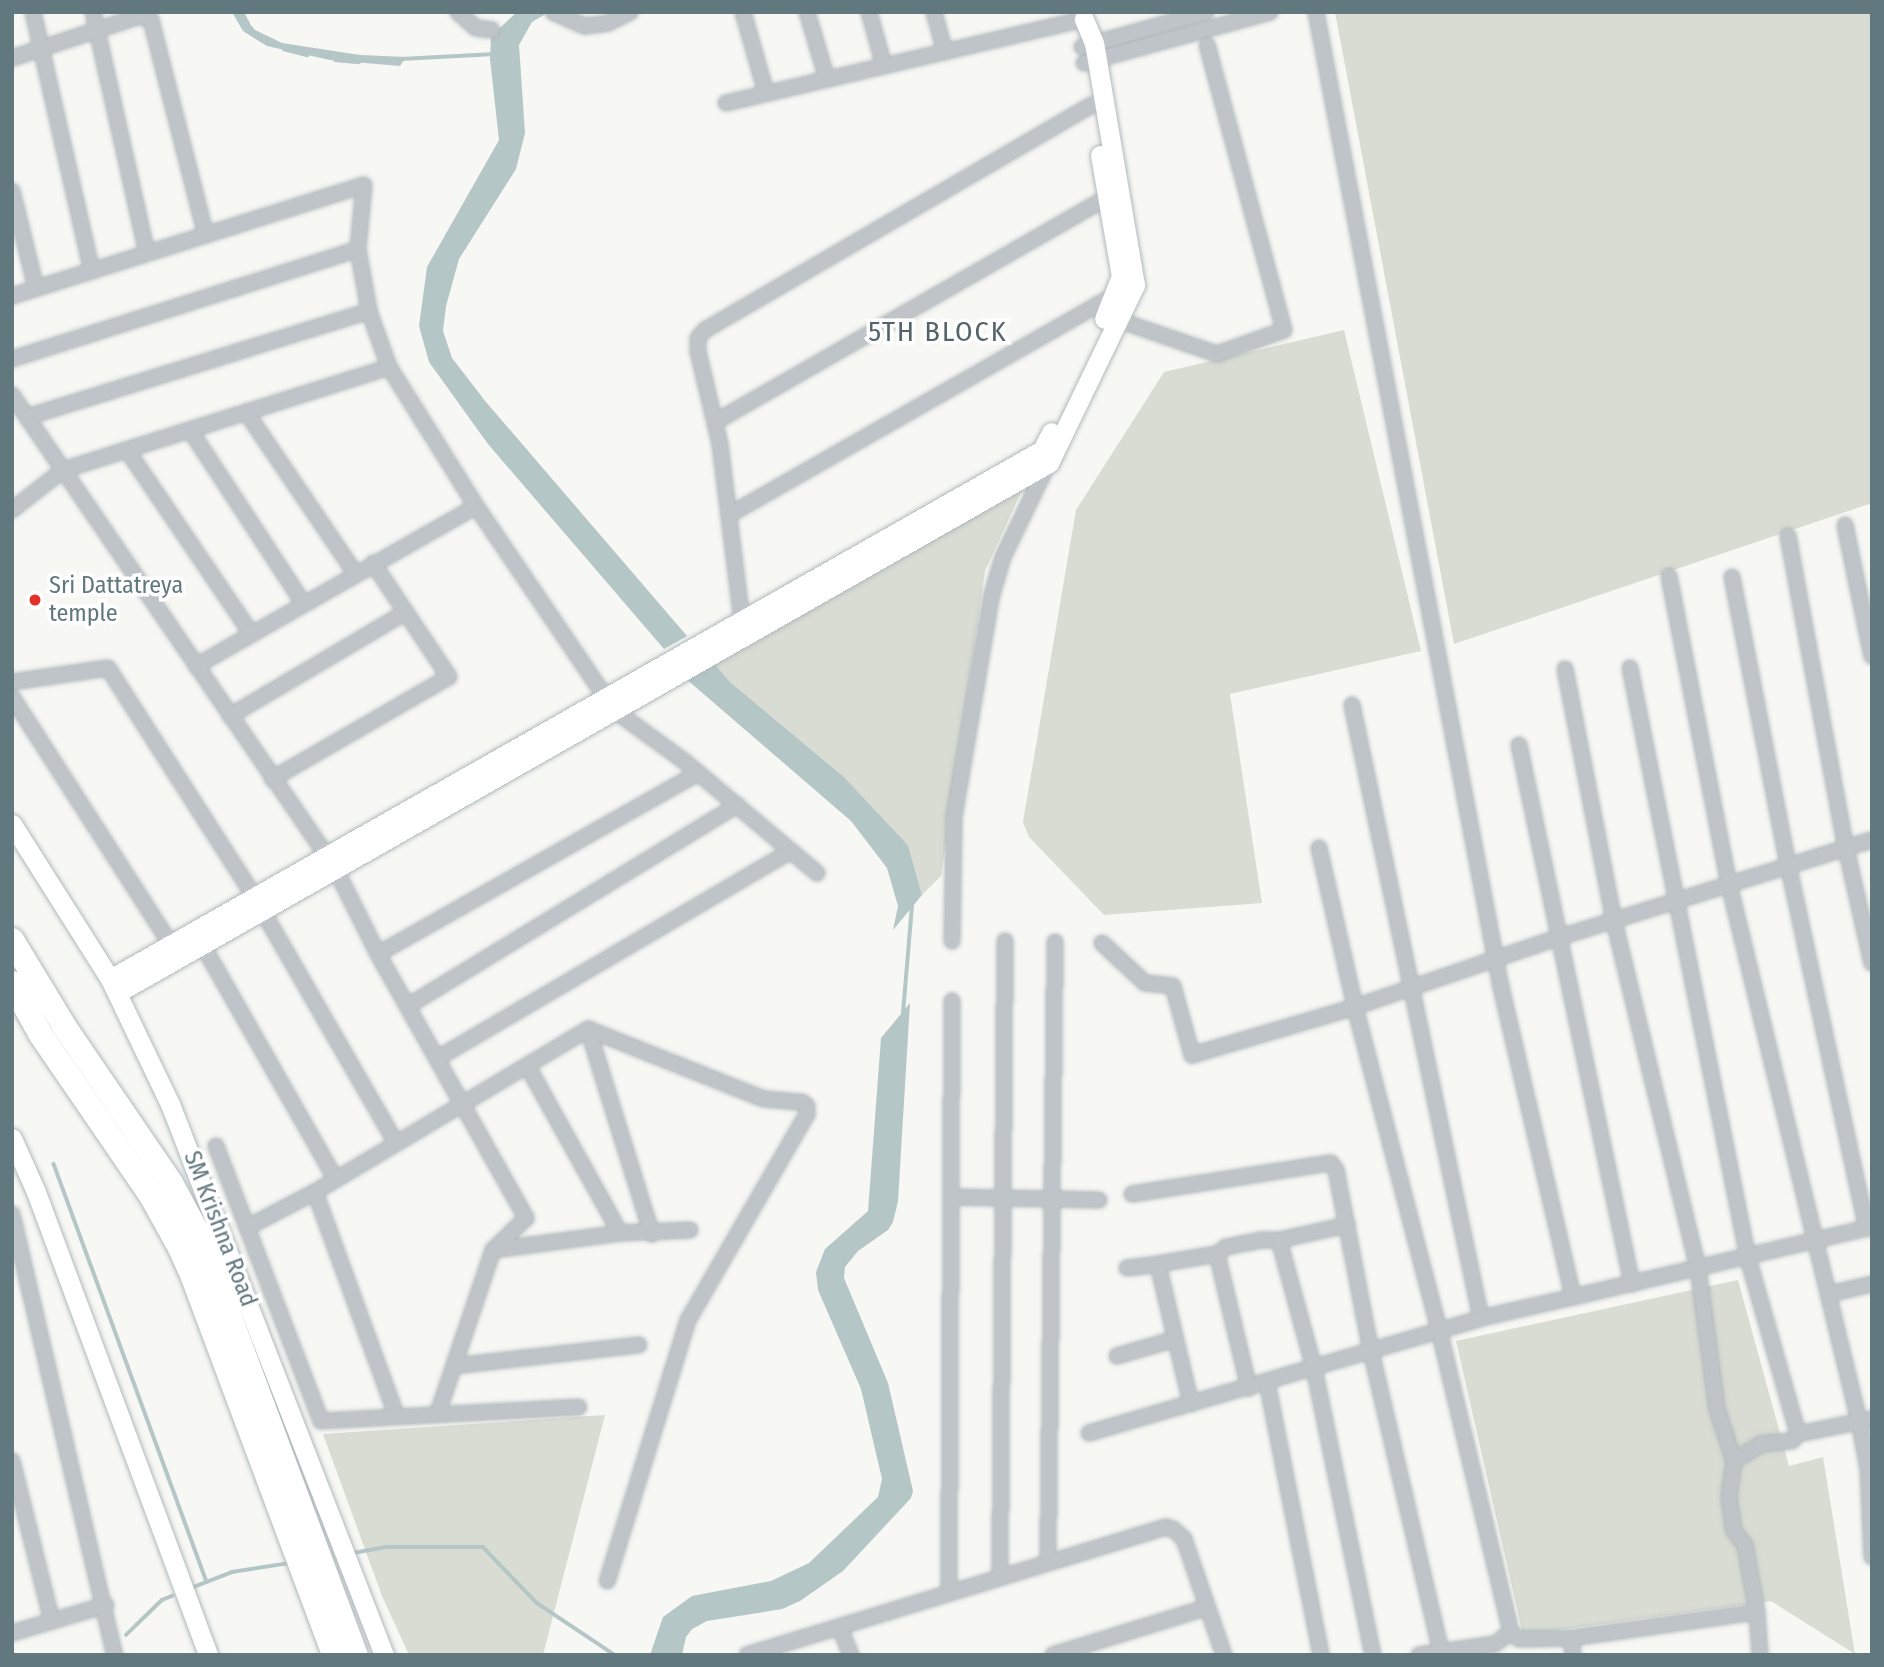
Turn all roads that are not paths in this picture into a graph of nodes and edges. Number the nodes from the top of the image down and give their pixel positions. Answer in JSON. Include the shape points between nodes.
{"nodes":[{"id":1,"x":33,"y":12,"type":"edge"},
{"id":2,"x":93,"y":12,"type":"edge"},
{"id":3,"x":458,"y":12,"type":"edge"},
{"id":4,"x":553,"y":12,"type":"edge"},
{"id":5,"x":631,"y":12,"type":"edge"},
{"id":6,"x":743,"y":12,"type":"edge"},
{"id":7,"x":807,"y":12,"type":"edge"},
{"id":8,"x":869,"y":12,"type":"edge"},
{"id":9,"x":934,"y":12,"type":"edge"},
{"id":10,"x":1206,"y":12,"type":"edge"},
{"id":11,"x":1270,"y":12,"type":"edge"},
{"id":12,"x":1316,"y":12,"type":"edge"},
{"id":13,"x":151,"y":14,"type":"edge"},
{"id":14,"x":130,"y":16,"type":"edge"},
{"id":15,"x":1084,"y":19,"type":"joint"},
{"id":16,"x":492,"y":30,"type":"dead end"},
{"id":17,"x":97,"y":31,"type":"junction"},
{"id":18,"x":1207,"y":45,"type":"dead end"},
{"id":19,"x":43,"y":49,"type":"junction"},
{"id":20,"x":945,"y":51,"type":"junction"},
{"id":21,"x":1089,"y":53,"type":"junction"},
{"id":22,"x":12,"y":58,"type":"edge"},
{"id":23,"x":884,"y":66,"type":"junction"},
{"id":24,"x":827,"y":79,"type":"junction"},
{"id":25,"x":766,"y":93,"type":"junction"},
{"id":26,"x":726,"y":103,"type":"dead end"},
{"id":27,"x":1092,"y":105,"type":"junction"},
{"id":28,"x":12,"y":191,"type":"edge"},
{"id":29,"x":1107,"y":198,"type":"junction"},
{"id":30,"x":206,"y":235,"type":"junction"},
{"id":31,"x":358,"y":249,"type":"junction"},
{"id":32,"x":147,"y":253,"type":"junction"},
{"id":33,"x":92,"y":271,"type":"junction"},
{"id":34,"x":1135,"y":285,"type":"junction"},
{"id":35,"x":37,"y":288,"type":"junction"},
{"id":36,"x":1115,"y":295,"type":"junction"},
{"id":37,"x":12,"y":296,"type":"edge"},
{"id":38,"x":369,"y":311,"type":"junction"},
{"id":39,"x":1118,"y":320,"type":"junction"},
{"id":40,"x":12,"y":359,"type":"edge"},
{"id":41,"x":389,"y":367,"type":"junction"},
{"id":42,"x":12,"y":395,"type":"edge"},
{"id":43,"x":246,"y":412,"type":"junction"},
{"id":44,"x":27,"y":417,"type":"junction"},
{"id":45,"x":715,"y":422,"type":"junction"},
{"id":46,"x":190,"y":430,"type":"junction"},
{"id":47,"x":127,"y":450,"type":"junction"},
{"id":48,"x":1045,"y":457,"type":"junction"},
{"id":49,"x":63,"y":470,"type":"junction"},
{"id":50,"x":476,"y":506,"type":"junction"},
{"id":51,"x":12,"y":510,"type":"edge"},
{"id":52,"x":729,"y":515,"type":"junction"},
{"id":53,"x":1845,"y":525,"type":"dead end"},
{"id":54,"x":1788,"y":536,"type":"dead end"},
{"id":55,"x":373,"y":563,"type":"junction"},
{"id":56,"x":355,"y":573,"type":"junction"},
{"id":57,"x":1669,"y":576,"type":"dead end"},
{"id":58,"x":1732,"y":577,"type":"dead end"},
{"id":59,"x":303,"y":603,"type":"junction"},
{"id":60,"x":406,"y":612,"type":"junction"},
{"id":61,"x":742,"y":621,"type":"junction"},
{"id":62,"x":251,"y":633,"type":"junction"},
{"id":63,"x":1872,"y":656,"type":"edge"},
{"id":64,"x":196,"y":667,"type":"junction"},
{"id":65,"x":1566,"y":668,"type":"dead end"},
{"id":66,"x":1630,"y":668,"type":"dead end"},
{"id":67,"x":12,"y":682,"type":"edge"},
{"id":68,"x":12,"y":697,"type":"edge"},
{"id":69,"x":610,"y":704,"type":"junction"},
{"id":70,"x":1352,"y":705,"type":"dead end"},
{"id":71,"x":230,"y":716,"type":"junction"},
{"id":72,"x":1518,"y":745,"type":"dead end"},
{"id":73,"x":698,"y":773,"type":"junction"},
{"id":74,"x":272,"y":779,"type":"junction"},
{"id":75,"x":737,"y":806,"type":"junction"},
{"id":76,"x":12,"y":824,"type":"edge"},
{"id":77,"x":1872,"y":840,"type":"edge"},
{"id":78,"x":1319,"y":848,"type":"dead end"},
{"id":79,"x":1846,"y":848,"type":"junction"},
{"id":80,"x":791,"y":850,"type":"junction"},
{"id":81,"x":331,"y":862,"type":"junction"},
{"id":82,"x":1788,"y":864,"type":"junction"},
{"id":83,"x":817,"y":873,"type":"dead end"},
{"id":84,"x":1729,"y":884,"type":"junction"},
{"id":85,"x":1679,"y":900,"type":"junction"},
{"id":86,"x":258,"y":904,"type":"junction"},
{"id":87,"x":1614,"y":921,"type":"junction"},
{"id":88,"x":1557,"y":938,"type":"junction"},
{"id":89,"x":12,"y":940,"type":"edge"},
{"id":90,"x":952,"y":941,"type":"dead end"},
{"id":91,"x":1005,"y":941,"type":"dead end"},
{"id":92,"x":1055,"y":942,"type":"dead end"},
{"id":93,"x":1102,"y":943,"type":"dead end"},
{"id":94,"x":202,"y":944,"type":"junction"},
{"id":95,"x":171,"y":946,"type":"junction"},
{"id":96,"x":377,"y":954,"type":"junction"},
{"id":97,"x":1496,"y":958,"type":"junction"},
{"id":98,"x":1872,"y":963,"type":"edge"},
{"id":99,"x":22,"y":986,"type":"edge"},
{"id":100,"x":113,"y":986,"type":"junction"},
{"id":101,"x":1412,"y":988,"type":"junction"},
{"id":102,"x":952,"y":1001,"type":"dead end"},
{"id":103,"x":408,"y":1006,"type":"junction"},
{"id":104,"x":1355,"y":1007,"type":"junction"},
{"id":105,"x":588,"y":1030,"type":"junction"},
{"id":106,"x":438,"y":1058,"type":"junction"},
{"id":107,"x":528,"y":1067,"type":"junction"},
{"id":108,"x":460,"y":1103,"type":"junction"},
{"id":109,"x":12,"y":1138,"type":"edge"},
{"id":110,"x":396,"y":1143,"type":"junction"},
{"id":111,"x":216,"y":1146,"type":"dead end"},
{"id":112,"x":335,"y":1178,"type":"junction"},
{"id":113,"x":315,"y":1192,"type":"junction"},
{"id":114,"x":1132,"y":1194,"type":"dead end"},
{"id":115,"x":951,"y":1197,"type":"junction"},
{"id":116,"x":1003,"y":1198,"type":"junction"},
{"id":117,"x":1052,"y":1199,"type":"junction"},
{"id":118,"x":1099,"y":1199,"type":"dead end"},
{"id":119,"x":12,"y":1214,"type":"edge"},
{"id":120,"x":1348,"y":1226,"type":"junction"},
{"id":121,"x":248,"y":1227,"type":"junction"},
{"id":122,"x":1869,"y":1228,"type":"edge"},
{"id":123,"x":690,"y":1230,"type":"dead end"},
{"id":124,"x":620,"y":1233,"type":"junction"},
{"id":125,"x":652,"y":1234,"type":"junction"},
{"id":126,"x":1279,"y":1240,"type":"junction"},
{"id":127,"x":1815,"y":1242,"type":"junction"},
{"id":128,"x":493,"y":1250,"type":"junction"},
{"id":129,"x":1217,"y":1254,"type":"junction"},
{"id":130,"x":1748,"y":1258,"type":"junction"},
{"id":131,"x":1158,"y":1264,"type":"junction"},
{"id":132,"x":1127,"y":1268,"type":"dead end"},
{"id":133,"x":1698,"y":1268,"type":"junction"},
{"id":134,"x":1632,"y":1284,"type":"junction"},
{"id":135,"x":1872,"y":1284,"type":"edge"},
{"id":136,"x":1846,"y":1291,"type":"junction"},
{"id":137,"x":1829,"y":1294,"type":"junction"},
{"id":138,"x":1872,"y":1296,"type":"edge"},
{"id":139,"x":1573,"y":1297,"type":"junction"},
{"id":140,"x":1481,"y":1318,"type":"junction"},
{"id":141,"x":1439,"y":1331,"type":"junction"},
{"id":142,"x":1175,"y":1339,"type":"junction"},
{"id":143,"x":639,"y":1345,"type":"dead end"},
{"id":144,"x":1371,"y":1351,"type":"junction"},
{"id":145,"x":1117,"y":1356,"type":"dead end"},
{"id":146,"x":454,"y":1366,"type":"junction"},
{"id":147,"x":1314,"y":1368,"type":"junction"},
{"id":148,"x":1267,"y":1382,"type":"junction"},
{"id":149,"x":1249,"y":1388,"type":"junction"},
{"id":150,"x":1191,"y":1404,"type":"junction"},
{"id":151,"x":579,"y":1407,"type":"dead end"},
{"id":152,"x":437,"y":1415,"type":"junction"},
{"id":153,"x":397,"y":1417,"type":"junction"},
{"id":154,"x":1865,"y":1420,"type":"edge"},
{"id":155,"x":1089,"y":1433,"type":"dead end"},
{"id":156,"x":1798,"y":1434,"type":"junction"},
{"id":157,"x":284,"y":1457,"type":"junction"},
{"id":158,"x":12,"y":1461,"type":"edge"},
{"id":159,"x":1734,"y":1461,"type":"junction"},
{"id":160,"x":1872,"y":1557,"type":"edge"},
{"id":161,"x":1048,"y":1563,"type":"junction"},
{"id":162,"x":1000,"y":1578,"type":"junction"},
{"id":163,"x":607,"y":1581,"type":"dead end"},
{"id":164,"x":949,"y":1593,"type":"junction"},
{"id":165,"x":106,"y":1605,"type":"junction"},
{"id":166,"x":1205,"y":1608,"type":"junction"},
{"id":167,"x":1757,"y":1612,"type":"junction"},
{"id":168,"x":52,"y":1621,"type":"junction"},
{"id":169,"x":840,"y":1627,"type":"junction"},
{"id":170,"x":1511,"y":1632,"type":"junction"},
{"id":171,"x":12,"y":1633,"type":"edge"},
{"id":172,"x":1571,"y":1638,"type":"junction"},
{"id":173,"x":1441,"y":1652,"type":"junction"},
{"id":174,"x":116,"y":1655,"type":"edge"},
{"id":175,"x":208,"y":1655,"type":"edge"},
{"id":176,"x":334,"y":1655,"type":"edge"},
{"id":177,"x":356,"y":1655,"type":"edge"},
{"id":178,"x":384,"y":1655,"type":"edge"},
{"id":179,"x":747,"y":1655,"type":"edge"},
{"id":180,"x":851,"y":1655,"type":"edge"},
{"id":181,"x":1054,"y":1655,"type":"edge"},
{"id":182,"x":1224,"y":1655,"type":"edge"},
{"id":183,"x":1321,"y":1655,"type":"edge"},
{"id":184,"x":1373,"y":1655,"type":"edge"},
{"id":185,"x":1419,"y":1655,"type":"edge"},
{"id":186,"x":1573,"y":1655,"type":"edge"},
{"id":187,"x":1760,"y":1655,"type":"edge"}],
"edges":[{"from":1,"to":19,"type":"street"},
{"from":2,"to":17,"type":"street"},
{"from":3,"to":16,"type":"street","via":[[476,28]]},
{"from":4,"to":5,"type":"street","via":[[585,26],[608,23]]},
{"from":6,"to":25,"type":"street"},
{"from":7,"to":24,"type":"street"},
{"from":8,"to":23,"type":"street"},
{"from":9,"to":20,"type":"street"},
{"from":10,"to":21,"type":"street"},
{"from":11,"to":21,"type":"street"},
{"from":12,"to":97,"type":"street"},
{"from":13,"to":14,"type":"street"},
{"from":13,"to":30,"type":"street"},
{"from":14,"to":17,"type":"street"},
{"from":15,"to":20,"type":"street"},
{"from":15,"to":21,"type":"street"},
{"from":17,"to":19,"type":"street"},
{"from":17,"to":32,"type":"street"},
{"from":18,"to":39,"type":"street","via":[[1284,330],[1217,354]]},
{"from":19,"to":22,"type":"street"},
{"from":19,"to":33,"type":"street"},
{"from":20,"to":23,"type":"street"},
{"from":21,"to":27,"type":"street"},
{"from":21,"to":34,"type":"street"},
{"from":23,"to":24,"type":"street"},
{"from":24,"to":25,"type":"street"},
{"from":25,"to":26,"type":"street"},
{"from":27,"to":29,"type":"street"},
{"from":27,"to":45,"type":"street","via":[[705,330],[698,338],[698,352]]},
{"from":28,"to":35,"type":"street"},
{"from":29,"to":36,"type":"street","via":[[1121,276]]},
{"from":29,"to":45,"type":"street"},
{"from":30,"to":31,"type":"street","via":[[364,185]]},
{"from":30,"to":32,"type":"street"},
{"from":31,"to":38,"type":"street"},
{"from":31,"to":40,"type":"street"},
{"from":32,"to":33,"type":"street"},
{"from":33,"to":35,"type":"street"},
{"from":34,"to":36,"type":"street"},
{"from":34,"to":39,"type":"street"},
{"from":35,"to":37,"type":"street"},
{"from":36,"to":48,"type":"street"},
{"from":36,"to":52,"type":"street"},
{"from":38,"to":41,"type":"street"},
{"from":38,"to":44,"type":"street"},
{"from":39,"to":48,"type":"street"},
{"from":41,"to":43,"type":"street"},
{"from":41,"to":50,"type":"street"},
{"from":42,"to":44,"type":"street"},
{"from":43,"to":46,"type":"street"},
{"from":43,"to":56,"type":"street"},
{"from":44,"to":49,"type":"street"},
{"from":45,"to":52,"type":"street"},
{"from":46,"to":47,"type":"street"},
{"from":46,"to":59,"type":"street"},
{"from":47,"to":49,"type":"street"},
{"from":47,"to":62,"type":"street"},
{"from":48,"to":61,"type":"street"},
{"from":48,"to":69,"type":"street"},
{"from":48,"to":90,"type":"street","via":[[991,598],[954,817]]},
{"from":49,"to":51,"type":"street"},
{"from":49,"to":64,"type":"street"},
{"from":50,"to":55,"type":"street"},
{"from":50,"to":69,"type":"street"},
{"from":52,"to":61,"type":"street"},
{"from":53,"to":63,"type":"street"},
{"from":54,"to":79,"type":"street"},
{"from":55,"to":56,"type":"street"},
{"from":55,"to":60,"type":"street"},
{"from":56,"to":59,"type":"street"},
{"from":57,"to":84,"type":"street"},
{"from":58,"to":82,"type":"street"},
{"from":59,"to":62,"type":"street"},
{"from":60,"to":71,"type":"street"},
{"from":60,"to":74,"type":"street","via":[[449,677]]},
{"from":61,"to":69,"type":"street"},
{"from":62,"to":64,"type":"street"},
{"from":64,"to":71,"type":"street"},
{"from":65,"to":87,"type":"street"},
{"from":66,"to":85,"type":"street"},
{"from":67,"to":86,"type":"street","via":[[107,668]]},
{"from":68,"to":95,"type":"street"},
{"from":69,"to":73,"type":"street"},
{"from":69,"to":81,"type":"street"},
{"from":70,"to":101,"type":"street"},
{"from":71,"to":74,"type":"street"},
{"from":72,"to":88,"type":"street"},
{"from":73,"to":75,"type":"street"},
{"from":73,"to":96,"type":"street"},
{"from":74,"to":81,"type":"street"},
{"from":75,"to":80,"type":"street"},
{"from":75,"to":103,"type":"street"},
{"from":76,"to":100,"type":"street","name":"SM Krishna Road"},
{"from":77,"to":79,"type":"street"},
{"from":78,"to":104,"type":"street"},
{"from":79,"to":82,"type":"street"},
{"from":79,"to":98,"type":"street"},
{"from":80,"to":83,"type":"street"},
{"from":80,"to":106,"type":"street"},
{"from":81,"to":86,"type":"street"},
{"from":81,"to":96,"type":"street"},
{"from":82,"to":84,"type":"street"},
{"from":82,"to":122,"type":"street"},
{"from":84,"to":85,"type":"street"},
{"from":84,"to":127,"type":"street"},
{"from":85,"to":87,"type":"street"},
{"from":85,"to":130,"type":"street"},
{"from":86,"to":94,"type":"street"},
{"from":86,"to":95,"type":"street"},
{"from":86,"to":110,"type":"street"},
{"from":87,"to":88,"type":"street"},
{"from":87,"to":133,"type":"street"},
{"from":88,"to":97,"type":"street"},
{"from":88,"to":134,"type":"street"},
{"from":89,"to":99,"type":"highway","name":"SM Krishna Road"},
{"from":91,"to":116,"type":"street"},
{"from":92,"to":117,"type":"street"},
{"from":93,"to":104,"type":"street","via":[[1145,984],[1173,986],[1192,1055]]},
{"from":94,"to":100,"type":"street"},
{"from":94,"to":112,"type":"street"},
{"from":95,"to":100,"type":"street"},
{"from":96,"to":103,"type":"street"},
{"from":97,"to":101,"type":"street"},
{"from":97,"to":139,"type":"street"},
{"from":99,"to":157,"type":"highway","name":"SM Krishna Road","via":[[64,1026],[171,1183],[201,1239]]},
{"from":100,"to":157,"type":"street","name":"SM Krishna Road","via":[[170,1104]]},
{"from":101,"to":104,"type":"street"},
{"from":101,"to":140,"type":"street"},
{"from":102,"to":115,"type":"street"},
{"from":103,"to":106,"type":"street"},
{"from":104,"to":141,"type":"street"},
{"from":105,"to":107,"type":"street"},
{"from":105,"to":125,"type":"street"},
{"from":105,"to":163,"type":"street","via":[[764,1100],[807,1106],[807,1114],[688,1320]]},
{"from":106,"to":108,"type":"street"},
{"from":107,"to":108,"type":"street"},
{"from":107,"to":124,"type":"street"},
{"from":108,"to":110,"type":"street"},
{"from":108,"to":128,"type":"street","via":[[526,1218]]},
{"from":109,"to":175,"type":"street"},
{"from":110,"to":112,"type":"street"},
{"from":111,"to":121,"type":"street"},
{"from":112,"to":113,"type":"street"},
{"from":113,"to":121,"type":"street"},
{"from":113,"to":153,"type":"street"},
{"from":114,"to":120,"type":"street","via":[[1331,1163],[1339,1178]]},
{"from":115,"to":116,"type":"street"},
{"from":115,"to":164,"type":"street"},
{"from":116,"to":117,"type":"street"},
{"from":116,"to":162,"type":"street"},
{"from":117,"to":118,"type":"street"},
{"from":117,"to":161,"type":"street"},
{"from":119,"to":165,"type":"street"},
{"from":120,"to":126,"type":"street"},
{"from":120,"to":144,"type":"street"},
{"from":121,"to":153,"type":"street","via":[[321,1421]]},
{"from":122,"to":127,"type":"street"},
{"from":123,"to":125,"type":"street"},
{"from":124,"to":125,"type":"street"},
{"from":124,"to":128,"type":"street"},
{"from":126,"to":129,"type":"street","via":[[1226,1247]]},
{"from":126,"to":147,"type":"street"},
{"from":127,"to":130,"type":"street"},
{"from":127,"to":137,"type":"street"},
{"from":128,"to":146,"type":"street"},
{"from":129,"to":131,"type":"street"},
{"from":129,"to":149,"type":"street"},
{"from":130,"to":133,"type":"street"},
{"from":130,"to":156,"type":"street"},
{"from":131,"to":132,"type":"street"},
{"from":131,"to":142,"type":"street"},
{"from":133,"to":134,"type":"street"},
{"from":133,"to":159,"type":"street","via":[[1717,1409]]},
{"from":134,"to":139,"type":"street"},
{"from":135,"to":136,"type":"street"},
{"from":136,"to":137,"type":"street"},
{"from":136,"to":138,"type":"street"},
{"from":137,"to":154,"type":"street"},
{"from":139,"to":140,"type":"street"},
{"from":140,"to":141,"type":"street"},
{"from":141,"to":144,"type":"street"},
{"from":141,"to":170,"type":"street"},
{"from":142,"to":145,"type":"street"},
{"from":142,"to":150,"type":"street"},
{"from":143,"to":146,"type":"street"},
{"from":144,"to":147,"type":"street"},
{"from":144,"to":173,"type":"street"},
{"from":146,"to":152,"type":"street"},
{"from":147,"to":148,"type":"street"},
{"from":147,"to":184,"type":"street"},
{"from":148,"to":149,"type":"street"},
{"from":148,"to":183,"type":"street"},
{"from":149,"to":150,"type":"street"},
{"from":150,"to":155,"type":"street"},
{"from":151,"to":152,"type":"street"},
{"from":152,"to":153,"type":"street"},
{"from":154,"to":156,"type":"street"},
{"from":154,"to":160,"type":"street"},
{"from":156,"to":159,"type":"street","via":[[1792,1441],[1761,1444]]},
{"from":157,"to":176,"type":"highway","name":"SM Krishna Road"},
{"from":157,"to":177,"type":"highway","name":"SM Krishna Road"},
{"from":157,"to":178,"type":"street","name":"SM Krishna Road"},
{"from":158,"to":168,"type":"street"},
{"from":159,"to":167,"type":"street","via":[[1729,1497],[1734,1531],[1745,1545]]},
{"from":161,"to":162,"type":"street"},
{"from":161,"to":166,"type":"street","via":[[1166,1527],[1173,1529],[1184,1539]]},
{"from":162,"to":164,"type":"street"},
{"from":164,"to":169,"type":"street"},
{"from":165,"to":168,"type":"street"},
{"from":165,"to":174,"type":"street"},
{"from":166,"to":181,"type":"street"},
{"from":166,"to":182,"type":"street"},
{"from":167,"to":172,"type":"street"},
{"from":167,"to":187,"type":"street"},
{"from":168,"to":171,"type":"street"},
{"from":169,"to":179,"type":"street"},
{"from":169,"to":180,"type":"street"},
{"from":170,"to":172,"type":"street","via":[[1519,1639]]},
{"from":170,"to":173,"type":"street","via":[[1495,1644]]},
{"from":172,"to":186,"type":"street"},
{"from":173,"to":185,"type":"street"}]}
